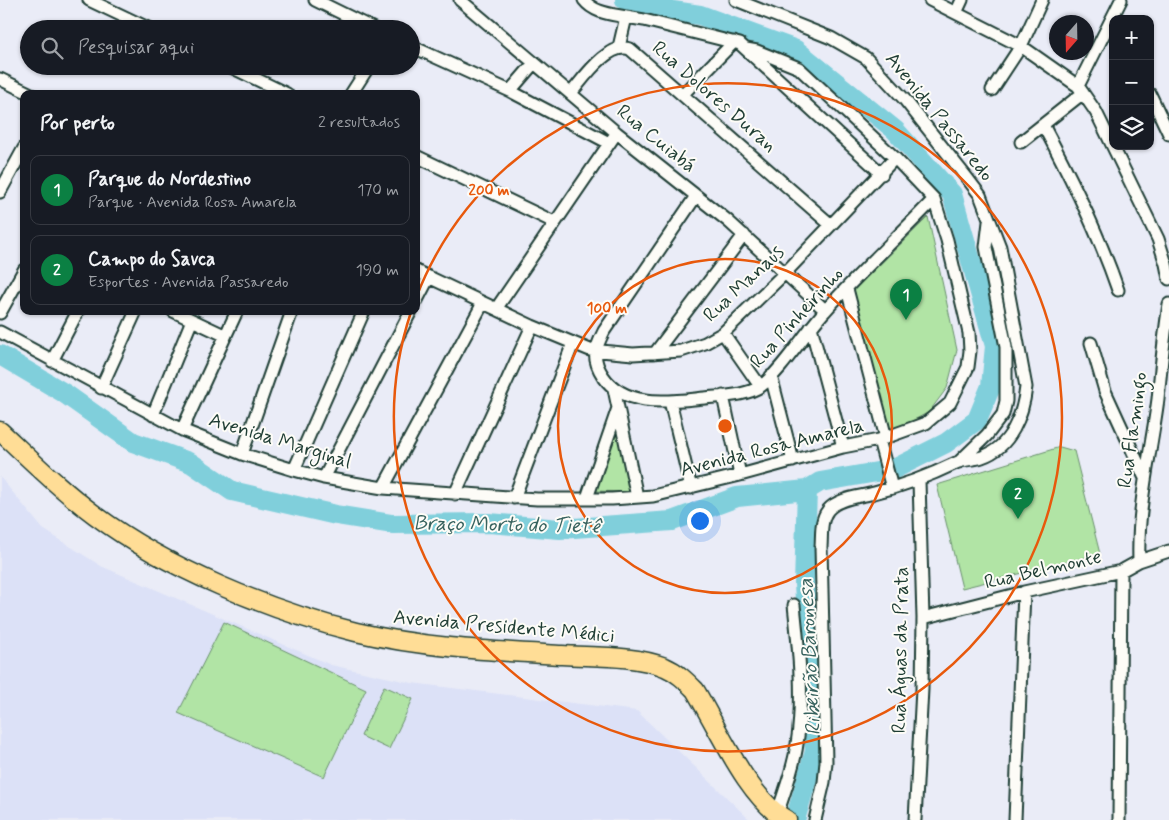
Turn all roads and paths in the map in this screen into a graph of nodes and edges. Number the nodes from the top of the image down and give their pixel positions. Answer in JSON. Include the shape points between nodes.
{"nodes":[{"id":1,"x":89,"y":0,"type":"edge"},
{"id":2,"x":314,"y":0,"type":"edge"},
{"id":3,"x":460,"y":0,"type":"edge"},
{"id":4,"x":584,"y":0,"type":"edge"},
{"id":5,"x":736,"y":0,"type":"edge"},
{"id":6,"x":930,"y":0,"type":"edge"},
{"id":7,"x":962,"y":0,"type":"edge"},
{"id":8,"x":1042,"y":0,"type":"edge"},
{"id":9,"x":1120,"y":0,"type":"edge"},
{"id":10,"x":956,"y":13,"type":"junction"},
{"id":11,"x":1114,"y":15,"type":"edge"},
{"id":12,"x":626,"y":17,"type":"junction"},
{"id":13,"x":131,"y":20,"type":"edge"},
{"id":14,"x":355,"y":20,"type":"edge"},
{"id":15,"x":1109,"y":28,"type":"edge"},
{"id":16,"x":734,"y":42,"type":"junction"},
{"id":17,"x":1021,"y":46,"type":"junction"},
{"id":18,"x":619,"y":47,"type":"junction"},
{"id":19,"x":746,"y":49,"type":"junction"},
{"id":20,"x":420,"y":50,"type":"edge"},
{"id":21,"x":534,"y":63,"type":"junction"},
{"id":22,"x":248,"y":75,"type":"edge"},
{"id":23,"x":363,"y":75,"type":"edge"},
{"id":24,"x":0,"y":79,"type":"edge"},
{"id":25,"x":1081,"y":89,"type":"junction"},
{"id":26,"x":23,"y":90,"type":"edge"},
{"id":27,"x":279,"y":90,"type":"edge"},
{"id":28,"x":354,"y":90,"type":"edge"},
{"id":29,"x":992,"y":90,"type":"dead end"},
{"id":30,"x":510,"y":91,"type":"junction"},
{"id":31,"x":571,"y":93,"type":"junction"},
{"id":32,"x":683,"y":94,"type":"junction"},
{"id":33,"x":1154,"y":102,"type":"edge"},
{"id":34,"x":1043,"y":125,"type":"junction"},
{"id":35,"x":617,"y":133,"type":"junction"},
{"id":36,"x":1169,"y":134,"type":"edge"},
{"id":37,"x":1021,"y":142,"type":"dead end"},
{"id":38,"x":610,"y":143,"type":"junction"},
{"id":39,"x":20,"y":155,"type":"edge"},
{"id":40,"x":420,"y":158,"type":"edge"},
{"id":41,"x":896,"y":158,"type":"junction"},
{"id":42,"x":882,"y":174,"type":"junction"},
{"id":43,"x":0,"y":192,"type":"edge"},
{"id":44,"x":696,"y":196,"type":"junction"},
{"id":45,"x":934,"y":200,"type":"junction"},
{"id":46,"x":554,"y":222,"type":"junction"},
{"id":47,"x":989,"y":222,"type":"junction"},
{"id":48,"x":831,"y":225,"type":"junction"},
{"id":49,"x":744,"y":235,"type":"junction"},
{"id":50,"x":420,"y":272,"type":"edge"},
{"id":51,"x":786,"y":272,"type":"junction"},
{"id":52,"x":20,"y":277,"type":"edge"},
{"id":53,"x":429,"y":277,"type":"junction"},
{"id":54,"x":1169,"y":279,"type":"edge"},
{"id":55,"x":847,"y":289,"type":"junction"},
{"id":56,"x":1118,"y":290,"type":"dead end"},
{"id":57,"x":420,"y":294,"type":"edge"},
{"id":58,"x":483,"y":303,"type":"junction"},
{"id":59,"x":1169,"y":304,"type":"edge"},
{"id":60,"x":496,"y":309,"type":"junction"},
{"id":61,"x":826,"y":310,"type":"junction"},
{"id":62,"x":0,"y":313,"type":"edge"},
{"id":63,"x":76,"y":315,"type":"edge"},
{"id":64,"x":134,"y":315,"type":"edge"},
{"id":65,"x":181,"y":315,"type":"edge"},
{"id":66,"x":235,"y":315,"type":"edge"},
{"id":67,"x":291,"y":315,"type":"edge"},
{"id":68,"x":362,"y":315,"type":"edge"},
{"id":69,"x":409,"y":315,"type":"edge"},
{"id":70,"x":192,"y":320,"type":"junction"},
{"id":71,"x":532,"y":326,"type":"junction"},
{"id":72,"x":811,"y":327,"type":"junction"},
{"id":73,"x":0,"y":332,"type":"edge"},
{"id":74,"x":723,"y":333,"type":"junction"},
{"id":75,"x":224,"y":335,"type":"junction"},
{"id":76,"x":573,"y":343,"type":"junction"},
{"id":77,"x":1091,"y":343,"type":"dead end"},
{"id":78,"x":594,"y":351,"type":"junction"},
{"id":79,"x":655,"y":353,"type":"junction"},
{"id":80,"x":52,"y":361,"type":"junction"},
{"id":81,"x":771,"y":376,"type":"junction"},
{"id":82,"x":760,"y":386,"type":"junction"},
{"id":83,"x":101,"y":388,"type":"junction"},
{"id":84,"x":614,"y":389,"type":"junction"},
{"id":85,"x":723,"y":396,"type":"junction"},
{"id":86,"x":1163,"y":400,"type":"edge"},
{"id":87,"x":670,"y":401,"type":"junction"},
{"id":88,"x":619,"y":406,"type":"junction"},
{"id":89,"x":152,"y":416,"type":"junction"},
{"id":90,"x":182,"y":430,"type":"junction"},
{"id":91,"x":0,"y":431,"type":"edge"},
{"id":92,"x":883,"y":439,"type":"junction"},
{"id":93,"x":7,"y":441,"type":"edge"},
{"id":94,"x":843,"y":447,"type":"junction"},
{"id":95,"x":242,"y":454,"type":"junction"},
{"id":96,"x":793,"y":461,"type":"junction"},
{"id":97,"x":959,"y":462,"type":"junction"},
{"id":98,"x":294,"y":470,"type":"junction"},
{"id":99,"x":740,"y":476,"type":"junction"},
{"id":100,"x":1144,"y":476,"type":"junction"},
{"id":101,"x":324,"y":478,"type":"junction"},
{"id":102,"x":919,"y":481,"type":"junction"},
{"id":103,"x":383,"y":488,"type":"junction"},
{"id":104,"x":691,"y":488,"type":"junction"},
{"id":105,"x":892,"y":488,"type":"junction"},
{"id":106,"x":455,"y":494,"type":"junction"},
{"id":107,"x":637,"y":497,"type":"junction"},
{"id":108,"x":514,"y":498,"type":"junction"},
{"id":109,"x":587,"y":498,"type":"junction"},
{"id":110,"x":1169,"y":551,"type":"edge"},
{"id":111,"x":1139,"y":561,"type":"junction"},
{"id":112,"x":1121,"y":571,"type":"junction"},
{"id":113,"x":1024,"y":592,"type":"junction"},
{"id":114,"x":794,"y":605,"type":"dead end"},
{"id":115,"x":923,"y":618,"type":"junction"},
{"id":116,"x":782,"y":817,"type":"edge"},
{"id":117,"x":815,"y":820,"type":"edge"},
{"id":118,"x":915,"y":820,"type":"edge"},
{"id":119,"x":1015,"y":820,"type":"edge"},
{"id":120,"x":1119,"y":820,"type":"edge"}],
"edges":[{"from":1,"to":13,"type":"street"},
{"from":2,"to":14,"type":"street"},
{"from":3,"to":21,"type":"street","name":"Rua Cuiabá"},
{"from":4,"to":12,"type":"street","via":[[602,12]]},
{"from":5,"to":47,"type":"street","name":"Avenida Passaredo","via":[[831,38],[866,58],[906,100],[968,178],[980,194]]},
{"from":6,"to":10,"type":"street"},
{"from":7,"to":10,"type":"street"},
{"from":8,"to":17,"type":"street"},
{"from":9,"to":11,"type":"street"},
{"from":10,"to":17,"type":"street"},
{"from":12,"to":16,"type":"street"},
{"from":12,"to":18,"type":"street"},
{"from":15,"to":25,"type":"street"},
{"from":16,"to":19,"type":"street"},
{"from":16,"to":32,"type":"street"},
{"from":17,"to":25,"type":"street"},
{"from":17,"to":29,"type":"street"},
{"from":18,"to":31,"type":"street","name":"Rua Dolores Duran","via":[[604,57]]},
{"from":18,"to":32,"type":"street","name":"Rua Dolores Duran","via":[[635,52]]},
{"from":19,"to":41,"type":"street","via":[[799,68]]},
{"from":19,"to":42,"type":"street"},
{"from":20,"to":30,"type":"street"},
{"from":21,"to":30,"type":"street"},
{"from":21,"to":31,"type":"street","name":"Rua Cuiabá"},
{"from":22,"to":27,"type":"street"},
{"from":23,"to":28,"type":"street"},
{"from":24,"to":26,"type":"street"},
{"from":25,"to":34,"type":"street"},
{"from":25,"to":54,"type":"street","via":[[1096,112],[1158,239]]},
{"from":30,"to":38,"type":"street"},
{"from":31,"to":35,"type":"street","name":"Rua Cuiabá"},
{"from":32,"to":48,"type":"street","name":"Rua Dolores Duran"},
{"from":33,"to":36,"type":"street"},
{"from":34,"to":37,"type":"street"},
{"from":34,"to":56,"type":"street","via":[[1102,246]]},
{"from":35,"to":38,"type":"street"},
{"from":35,"to":44,"type":"street","name":"Rua Cuiabá"},
{"from":38,"to":46,"type":"street"},
{"from":39,"to":43,"type":"street"},
{"from":40,"to":46,"type":"street"},
{"from":41,"to":42,"type":"street","name":"Rua Manaus"},
{"from":41,"to":45,"type":"street"},
{"from":42,"to":48,"type":"street","name":"Rua Manaus"},
{"from":44,"to":49,"type":"street","name":"Rua Cuiabá"},
{"from":44,"to":78,"type":"street","via":[[604,331]]},
{"from":45,"to":55,"type":"street","name":"Rua Pinheirinho"},
{"from":45,"to":92,"type":"street","via":[[969,333],[968,367],[950,403],[926,423]]},
{"from":46,"to":60,"type":"street"},
{"from":47,"to":97,"type":"street","name":"Avenida Passaredo","via":[[986,247],[1006,346],[1006,401],[997,421]]},
{"from":47,"to":97,"type":"street","name":"Avenida Passaredo","via":[[1000,247],[1019,343],[1026,387],[1024,405],[1017,425],[1001,446],[983,457]]},
{"from":48,"to":51,"type":"street","name":"Rua Manaus"},
{"from":49,"to":51,"type":"street","name":"Rua Cuiabá"},
{"from":49,"to":79,"type":"street"},
{"from":50,"to":53,"type":"street","name":"Rua Manaus"},
{"from":51,"to":61,"type":"street","name":"Rua Cuiabá"},
{"from":51,"to":74,"type":"street","name":"Rua Manaus"},
{"from":52,"to":62,"type":"street"},
{"from":53,"to":57,"type":"street"},
{"from":53,"to":58,"type":"street","name":"Rua Manaus"},
{"from":55,"to":61,"type":"street","name":"Rua Pinheirinho"},
{"from":55,"to":92,"type":"street","name":"Avenida Rosa Amarela"},
{"from":58,"to":60,"type":"street","name":"Rua Manaus"},
{"from":58,"to":103,"type":"street"},
{"from":59,"to":86,"type":"street","name":"Rua Flamingo","via":[[1159,370]]},
{"from":60,"to":71,"type":"street","name":"Rua Manaus"},
{"from":61,"to":72,"type":"street","name":"Rua Pinheirinho"},
{"from":63,"to":80,"type":"street"},
{"from":64,"to":83,"type":"street"},
{"from":65,"to":70,"type":"street"},
{"from":66,"to":75,"type":"street"},
{"from":67,"to":95,"type":"street"},
{"from":68,"to":98,"type":"street"},
{"from":69,"to":101,"type":"street"},
{"from":70,"to":75,"type":"street"},
{"from":70,"to":89,"type":"street"},
{"from":71,"to":76,"type":"street","name":"Rua Manaus"},
{"from":71,"to":106,"type":"street"},
{"from":72,"to":81,"type":"street","name":"Rua Pinheirinho"},
{"from":72,"to":94,"type":"street"},
{"from":73,"to":80,"type":"street","name":"Avenida Marginal"},
{"from":74,"to":79,"type":"street","name":"Rua Manaus","via":[[692,348]]},
{"from":74,"to":82,"type":"street"},
{"from":75,"to":90,"type":"street"},
{"from":76,"to":78,"type":"street","name":"Rua Manaus"},
{"from":76,"to":108,"type":"street"},
{"from":77,"to":100,"type":"street","via":[[1105,391]]},
{"from":78,"to":79,"type":"street","name":"Rua Manaus"},
{"from":78,"to":84,"type":"street","via":[[600,371]]},
{"from":80,"to":83,"type":"street","name":"Avenida Marginal"},
{"from":81,"to":82,"type":"street","name":"Rua Pinheirinho"},
{"from":81,"to":96,"type":"street"},
{"from":82,"to":85,"type":"street","name":"Rua Pinheirinho"},
{"from":83,"to":89,"type":"street","name":"Avenida Marginal"},
{"from":84,"to":87,"type":"street","name":"Rua Pinheirinho","via":[[643,400]]},
{"from":84,"to":88,"type":"street"},
{"from":85,"to":87,"type":"street","name":"Rua Pinheirinho"},
{"from":85,"to":99,"type":"street"},
{"from":86,"to":100,"type":"street","name":"Rua Flamingo"},
{"from":87,"to":104,"type":"street"},
{"from":88,"to":107,"type":"street"},
{"from":88,"to":109,"type":"street"},
{"from":89,"to":90,"type":"street","name":"Avenida Marginal"},
{"from":90,"to":95,"type":"street","name":"Avenida Marginal"},
{"from":91,"to":93,"type":"main road","name":"Avenida Presidente Médici"},
{"from":92,"to":94,"type":"street","name":"Avenida Rosa Amarela"},
{"from":92,"to":105,"type":"street"},
{"from":93,"to":116,"type":"main road","name":"Avenida Presidente Médici","via":[[95,516],[146,548],[224,586],[305,618],[408,642],[644,662],[665,668],[695,690],[750,784],[762,801]]},
{"from":94,"to":96,"type":"street","name":"Avenida Rosa Amarela"},
{"from":95,"to":98,"type":"street","name":"Avenida Marginal"},
{"from":96,"to":99,"type":"street","name":"Avenida Rosa Amarela"},
{"from":97,"to":102,"type":"street","name":"Avenida Passaredo"},
{"from":98,"to":101,"type":"street","name":"Avenida Marginal"},
{"from":99,"to":104,"type":"street","name":"Avenida Rosa Amarela"},
{"from":100,"to":111,"type":"street","name":"Rua Flamingo"},
{"from":101,"to":103,"type":"street","name":"Avenida Marginal"},
{"from":102,"to":105,"type":"street","name":"Avenida Passaredo"},
{"from":102,"to":115,"type":"street","name":"Rua Águas da Prata"},
{"from":103,"to":106,"type":"street","name":"Avenida Marginal"},
{"from":104,"to":107,"type":"street","name":"Avenida Rosa Amarela"},
{"from":105,"to":117,"type":"street","name":"Avenida Passaredo","via":[[841,501],[828,510],[824,518],[821,547],[826,762]]},
{"from":106,"to":108,"type":"street","name":"Avenida Marginal"},
{"from":107,"to":109,"type":"street","name":"Avenida Rosa Amarela"},
{"from":108,"to":109,"type":"street","name":"Avenida Rosa Amarela"},
{"from":110,"to":111,"type":"street","name":"Rua Belmonte"},
{"from":111,"to":112,"type":"street","name":"Rua Belmonte"},
{"from":112,"to":113,"type":"street","name":"Rua Belmonte"},
{"from":112,"to":120,"type":"street"},
{"from":113,"to":115,"type":"street","name":"Rua Belmonte"},
{"from":113,"to":119,"type":"street"},
{"from":114,"to":116,"type":"street","via":[[801,685],[800,716]]},
{"from":115,"to":118,"type":"street","name":"Rua Águas da Prata"}]}
